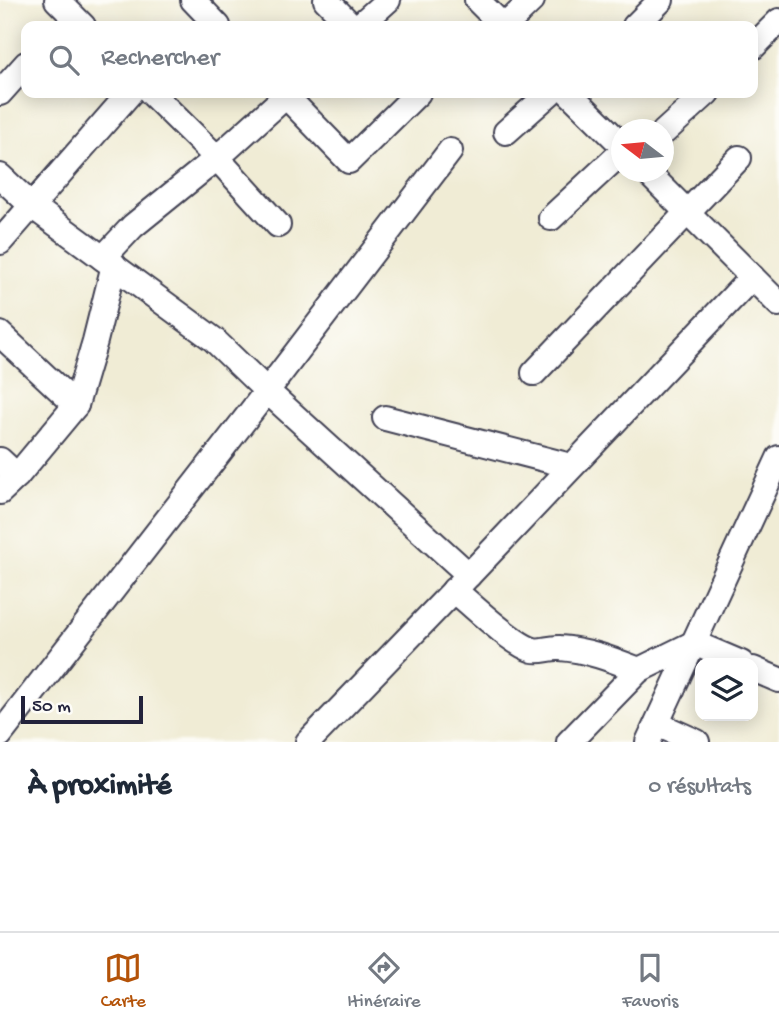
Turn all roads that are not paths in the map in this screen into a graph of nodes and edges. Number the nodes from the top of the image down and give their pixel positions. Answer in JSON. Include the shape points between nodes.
{"nodes":[{"id":1,"x":193,"y":0,"type":"edge"},
{"id":2,"x":326,"y":0,"type":"edge"},
{"id":3,"x":388,"y":0,"type":"edge"},
{"id":4,"x":532,"y":0,"type":"edge"},
{"id":5,"x":661,"y":0,"type":"edge"},
{"id":6,"x":492,"y":19,"type":"edge"},
{"id":7,"x":213,"y":21,"type":"edge"},
{"id":8,"x":347,"y":21,"type":"edge"},
{"id":9,"x":365,"y":21,"type":"edge"},
{"id":10,"x":640,"y":21,"type":"edge"},
{"id":11,"x":779,"y":21,"type":"edge"},
{"id":12,"x":758,"y":42,"type":"edge"},
{"id":13,"x":21,"y":70,"type":"edge"},
{"id":14,"x":0,"y":93,"type":"edge"},
{"id":15,"x":126,"y":98,"type":"edge"},
{"id":16,"x":156,"y":98,"type":"edge"},
{"id":17,"x":282,"y":98,"type":"edge"},
{"id":18,"x":290,"y":98,"type":"edge"},
{"id":19,"x":413,"y":98,"type":"edge"},
{"id":20,"x":544,"y":98,"type":"edge"},
{"id":21,"x":574,"y":98,"type":"edge"},
{"id":22,"x":701,"y":98,"type":"edge"},
{"id":23,"x":674,"y":122,"type":"edge"},
{"id":24,"x":506,"y":132,"type":"dead end"},
{"id":25,"x":611,"y":135,"type":"edge"},
{"id":26,"x":450,"y":151,"type":"dead end"},
{"id":27,"x":217,"y":158,"type":"junction"},
{"id":28,"x":739,"y":158,"type":"dead end"},
{"id":29,"x":611,"y":161,"type":"edge"},
{"id":30,"x":0,"y":176,"type":"edge"},
{"id":31,"x":657,"y":182,"type":"edge"},
{"id":32,"x":32,"y":206,"type":"junction"},
{"id":33,"x":688,"y":212,"type":"junction"},
{"id":34,"x":551,"y":218,"type":"dead end"},
{"id":35,"x":278,"y":225,"type":"dead end"},
{"id":36,"x":5,"y":227,"type":"edge"},
{"id":37,"x":108,"y":262,"type":"junction"},
{"id":38,"x":752,"y":277,"type":"junction"},
{"id":39,"x":779,"y":304,"type":"edge"},
{"id":40,"x":0,"y":334,"type":"edge"},
{"id":41,"x":534,"y":373,"type":"dead end"},
{"id":42,"x":267,"y":391,"type":"junction"},
{"id":43,"x":76,"y":405,"type":"junction"},
{"id":44,"x":385,"y":418,"type":"dead end"},
{"id":45,"x":779,"y":458,"type":"edge"},
{"id":46,"x":571,"y":466,"type":"junction"},
{"id":47,"x":6,"y":476,"type":"edge"},
{"id":48,"x":462,"y":583,"type":"junction"},
{"id":49,"x":694,"y":643,"type":"junction"},
{"id":50,"x":729,"y":658,"type":"edge"},
{"id":51,"x":639,"y":670,"type":"junction"},
{"id":52,"x":758,"y":670,"type":"edge"},
{"id":53,"x":779,"y":680,"type":"edge"},
{"id":54,"x":652,"y":733,"type":"edge"},
{"id":55,"x":0,"y":736,"type":"edge"},
{"id":56,"x":308,"y":742,"type":"edge"},
{"id":57,"x":569,"y":742,"type":"edge"},
{"id":58,"x":697,"y":742,"type":"edge"}],
"edges":[{"from":1,"to":7,"type":"street"},
{"from":2,"to":8,"type":"street"},
{"from":3,"to":9,"type":"street"},
{"from":4,"to":6,"type":"street"},
{"from":5,"to":10,"type":"street"},
{"from":11,"to":12,"type":"street"},
{"from":13,"to":14,"type":"street"},
{"from":15,"to":32,"type":"street"},
{"from":16,"to":27,"type":"street"},
{"from":17,"to":27,"type":"street"},
{"from":18,"to":19,"type":"street","via":[[349,161]]},
{"from":20,"to":24,"type":"street"},
{"from":21,"to":25,"type":"street"},
{"from":22,"to":23,"type":"street"},
{"from":26,"to":42,"type":"street"},
{"from":27,"to":35,"type":"street"},
{"from":27,"to":37,"type":"street","via":[[132,226]]},
{"from":28,"to":33,"type":"street"},
{"from":29,"to":34,"type":"street"},
{"from":30,"to":32,"type":"street"},
{"from":31,"to":33,"type":"street"},
{"from":32,"to":36,"type":"street"},
{"from":32,"to":37,"type":"street"},
{"from":33,"to":38,"type":"street"},
{"from":33,"to":41,"type":"street"},
{"from":37,"to":42,"type":"street","via":[[213,340]]},
{"from":37,"to":43,"type":"street","via":[[95,341]]},
{"from":38,"to":39,"type":"street"},
{"from":38,"to":46,"type":"street"},
{"from":40,"to":43,"type":"street"},
{"from":42,"to":48,"type":"street"},
{"from":42,"to":55,"type":"street"},
{"from":43,"to":47,"type":"street"},
{"from":44,"to":46,"type":"street"},
{"from":45,"to":49,"type":"street"},
{"from":46,"to":48,"type":"street"},
{"from":48,"to":51,"type":"street","via":[[519,644],[535,651],[584,651]]},
{"from":48,"to":56,"type":"street"},
{"from":49,"to":50,"type":"street"},
{"from":49,"to":51,"type":"street"},
{"from":49,"to":54,"type":"street"},
{"from":51,"to":57,"type":"street"},
{"from":52,"to":53,"type":"street"},
{"from":54,"to":58,"type":"street"}]}
